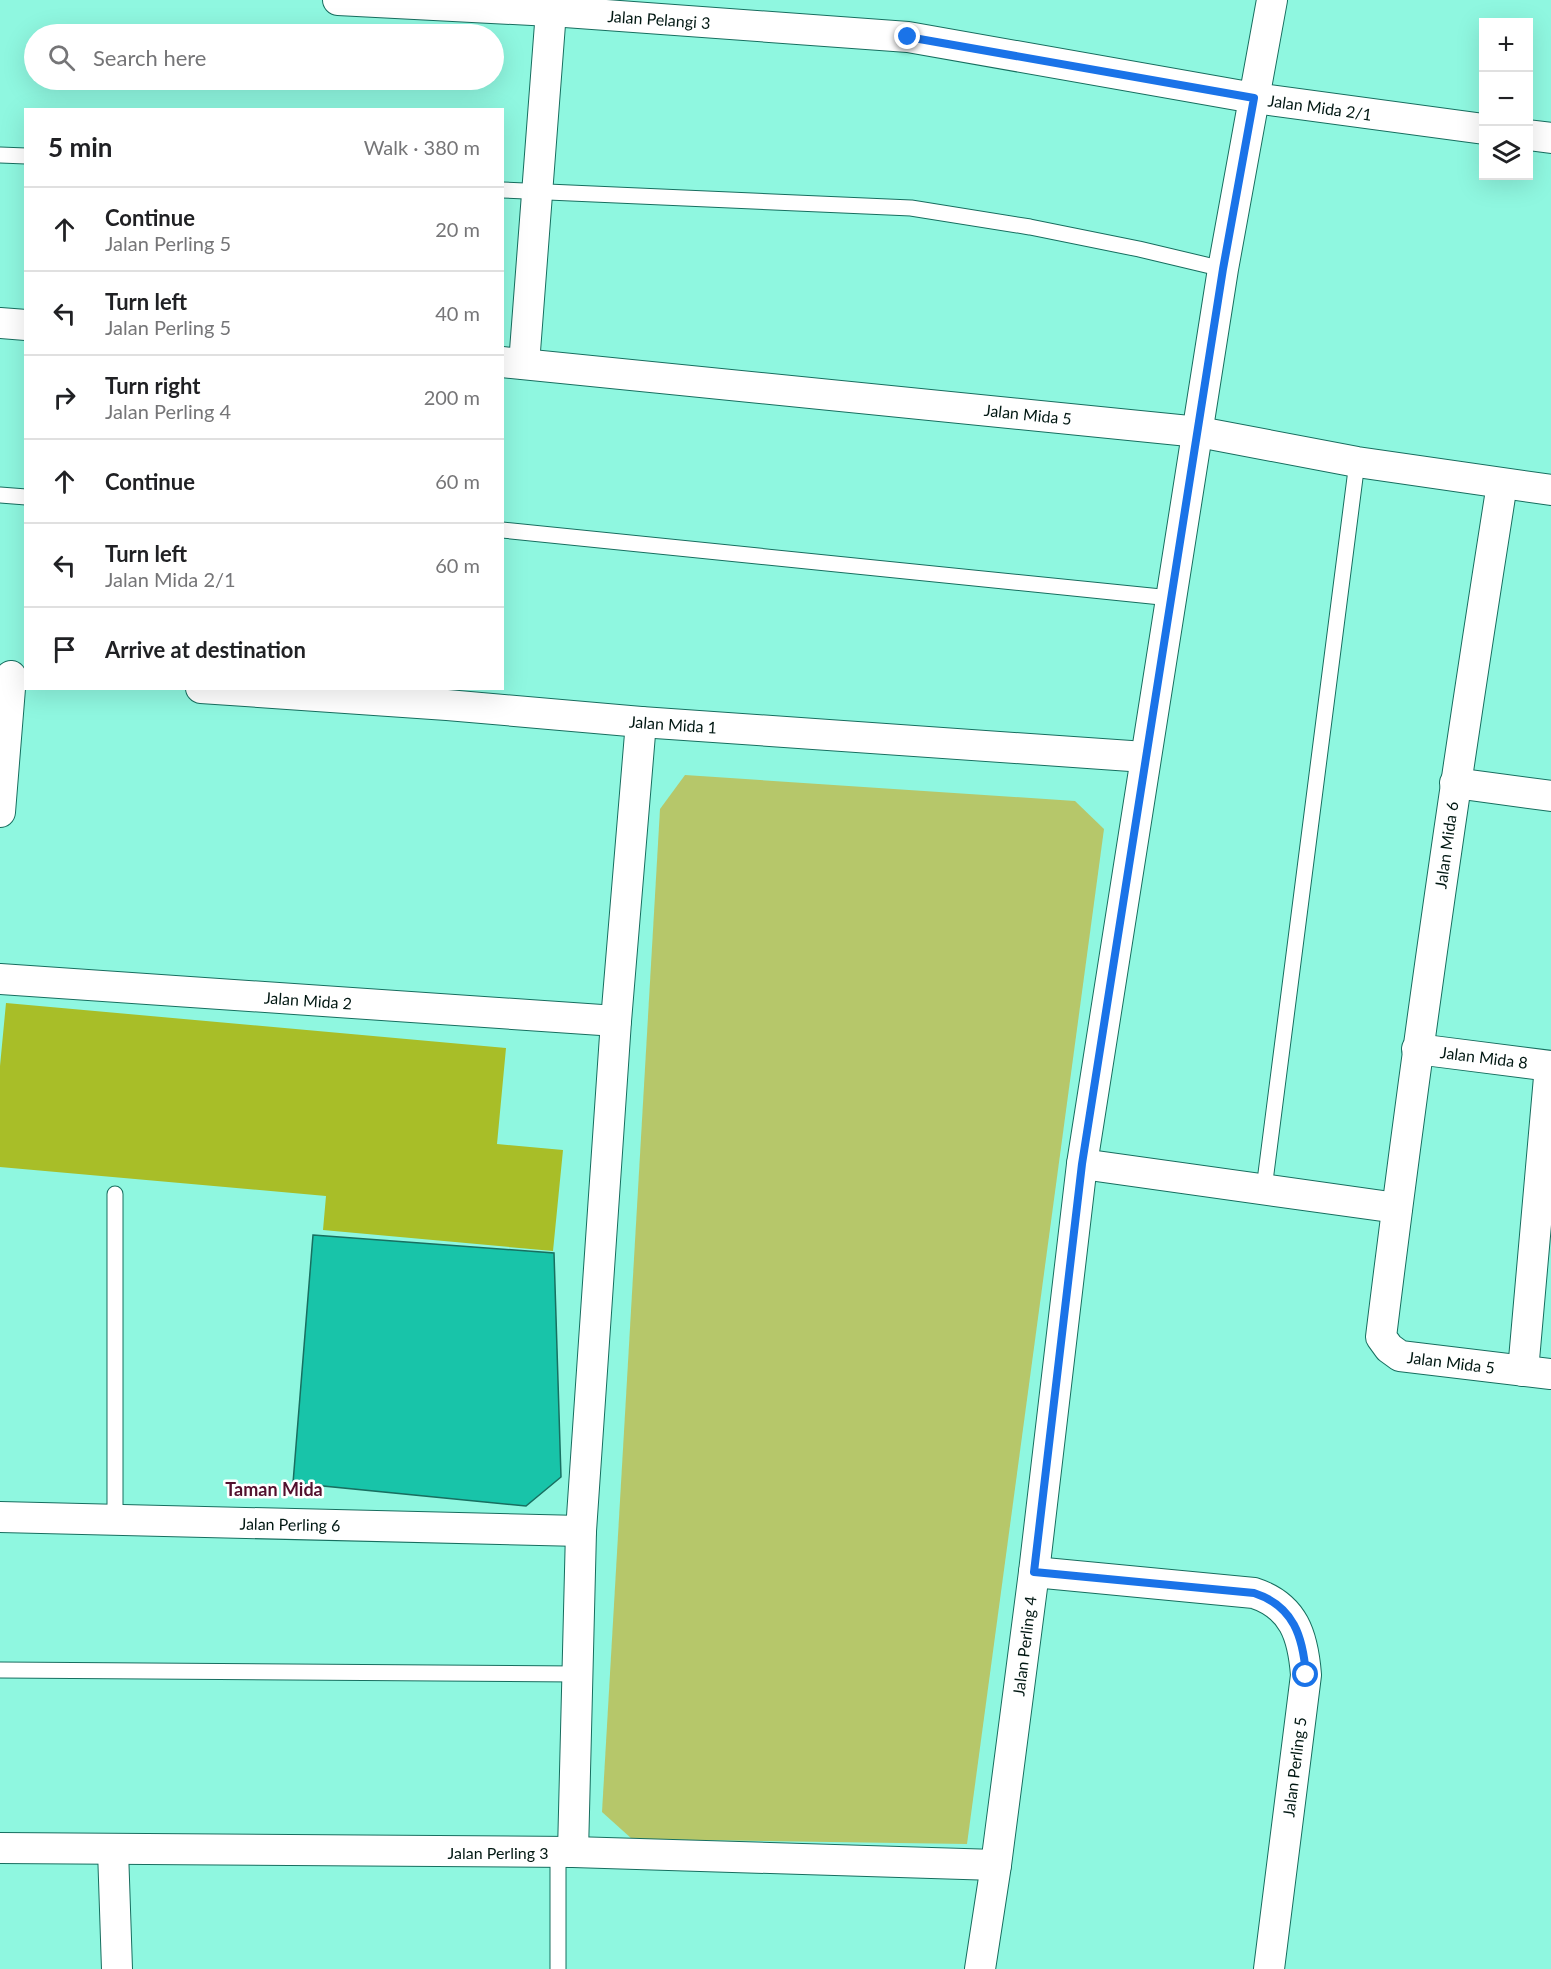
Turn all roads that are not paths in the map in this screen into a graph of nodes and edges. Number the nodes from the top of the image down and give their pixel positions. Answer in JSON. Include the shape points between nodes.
{"nodes":[{"id":1,"x":338,"y":0,"type":"edge"},
{"id":2,"x":1272,"y":0,"type":"edge"},
{"id":3,"x":551,"y":11,"type":"junction"},
{"id":4,"x":908,"y":37,"type":"joint"},
{"id":5,"x":1254,"y":98,"type":"junction"},
{"id":6,"x":1479,"y":128,"type":"edge"},
{"id":7,"x":1533,"y":136,"type":"edge"},
{"id":8,"x":1551,"y":138,"type":"edge"},
{"id":9,"x":0,"y":155,"type":"edge"},
{"id":10,"x":24,"y":156,"type":"edge"},
{"id":11,"x":504,"y":190,"type":"edge"},
{"id":12,"x":536,"y":192,"type":"junction"},
{"id":13,"x":1223,"y":269,"type":"junction"},
{"id":14,"x":0,"y":323,"type":"edge"},
{"id":15,"x":24,"y":325,"type":"edge"},
{"id":16,"x":513,"y":363,"type":"edge"},
{"id":17,"x":1198,"y":432,"type":"junction"},
{"id":18,"x":1358,"y":462,"type":"junction"},
{"id":19,"x":1502,"y":484,"type":"junction"},
{"id":20,"x":1551,"y":490,"type":"edge"},
{"id":21,"x":0,"y":495,"type":"edge"},
{"id":22,"x":24,"y":497,"type":"edge"},
{"id":23,"x":504,"y":530,"type":"edge"},
{"id":24,"x":1171,"y":598,"type":"junction"},
{"id":25,"x":12,"y":676,"type":"edge"},
{"id":26,"x":256,"y":690,"type":"edge"},
{"id":27,"x":448,"y":697,"type":"edge"},
{"id":28,"x":641,"y":722,"type":"junction"},
{"id":29,"x":1145,"y":757,"type":"junction"},
{"id":30,"x":1455,"y":783,"type":"junction"},
{"id":31,"x":1551,"y":796,"type":"edge"},
{"id":32,"x":0,"y":812,"type":"edge"},
{"id":33,"x":0,"y":979,"type":"edge"},
{"id":34,"x":616,"y":1021,"type":"junction"},
{"id":35,"x":1418,"y":1049,"type":"junction"},
{"id":36,"x":1550,"y":1066,"type":"edge"},
{"id":37,"x":1082,"y":1164,"type":"junction"},
{"id":38,"x":1264,"y":1189,"type":"junction"},
{"id":39,"x":115,"y":1194,"type":"dead end"},
{"id":40,"x":1397,"y":1208,"type":"junction"},
{"id":41,"x":1537,"y":1372,"type":"edge"},
{"id":42,"x":0,"y":1516,"type":"edge"},
{"id":43,"x":115,"y":1520,"type":"junction"},
{"id":44,"x":581,"y":1531,"type":"junction"},
{"id":45,"x":1034,"y":1572,"type":"junction"},
{"id":46,"x":0,"y":1671,"type":"edge"},
{"id":47,"x":576,"y":1674,"type":"junction"},
{"id":48,"x":0,"y":1848,"type":"edge"},
{"id":49,"x":113,"y":1850,"type":"junction"},
{"id":50,"x":566,"y":1852,"type":"junction"},
{"id":51,"x":996,"y":1865,"type":"junction"},
{"id":52,"x":117,"y":1969,"type":"edge"},
{"id":53,"x":558,"y":1969,"type":"edge"},
{"id":54,"x":980,"y":1969,"type":"edge"},
{"id":55,"x":1269,"y":1969,"type":"edge"}],
"edges":[{"from":1,"to":3,"type":"street","name":"Jalan Pelangi 3"},
{"from":2,"to":5,"type":"street","name":"Jalan Perling 4"},
{"from":3,"to":4,"type":"street","name":"Jalan Pelangi 3"},
{"from":3,"to":12,"type":"street"},
{"from":4,"to":5,"type":"street","name":"Jalan Mida 2/1"},
{"from":5,"to":6,"type":"street","name":"Jalan Mida 2/1"},
{"from":5,"to":13,"type":"street","name":"Jalan Perling 4"},
{"from":7,"to":8,"type":"street"},
{"from":9,"to":10,"type":"lane"},
{"from":11,"to":12,"type":"lane"},
{"from":12,"to":13,"type":"lane","via":[[911,208],[1030,227]]},
{"from":12,"to":16,"type":"street"},
{"from":13,"to":17,"type":"street","name":"Jalan Perling 4"},
{"from":14,"to":15,"type":"street"},
{"from":16,"to":17,"type":"street","name":"Jalan Mida 5"},
{"from":17,"to":18,"type":"street","name":"Jalan Mida 5"},
{"from":17,"to":24,"type":"street","name":"Jalan Perling 4"},
{"from":18,"to":19,"type":"street","name":"Jalan Mida 5"},
{"from":18,"to":38,"type":"lane"},
{"from":19,"to":20,"type":"street","name":"Jalan Mida 5"},
{"from":19,"to":30,"type":"street","name":"Jalan Mida 6"},
{"from":21,"to":22,"type":"lane"},
{"from":23,"to":24,"type":"lane"},
{"from":24,"to":29,"type":"street","name":"Jalan Perling 4"},
{"from":25,"to":32,"type":"street"},
{"from":26,"to":27,"type":"street","name":"Jalan Mida 1"},
{"from":27,"to":28,"type":"street","name":"Jalan Mida 1"},
{"from":28,"to":29,"type":"street","name":"Jalan Mida 1"},
{"from":28,"to":34,"type":"street"},
{"from":29,"to":37,"type":"street","name":"Jalan Perling 4"},
{"from":30,"to":31,"type":"street"},
{"from":30,"to":35,"type":"street","name":"Jalan Mida 6"},
{"from":33,"to":34,"type":"street","name":"Jalan Mida 2"},
{"from":34,"to":44,"type":"street"},
{"from":35,"to":36,"type":"street","name":"Jalan Mida 8"},
{"from":35,"to":40,"type":"street","name":"Jalan Mida 6"},
{"from":36,"to":41,"type":"street"},
{"from":37,"to":38,"type":"street"},
{"from":37,"to":45,"type":"street","name":"Jalan Perling 4"},
{"from":38,"to":40,"type":"street"},
{"from":39,"to":43,"type":"lane"},
{"from":40,"to":41,"type":"street","name":"Jalan Mida 5","via":[[1381,1337],[1389,1348],[1400,1356]]},
{"from":42,"to":43,"type":"street","name":"Jalan Perling 6"},
{"from":43,"to":44,"type":"street","name":"Jalan Perling 6"},
{"from":44,"to":47,"type":"street"},
{"from":45,"to":51,"type":"street","name":"Jalan Perling 4"},
{"from":45,"to":55,"type":"street","name":"Jalan Perling 5","via":[[1254,1593],[1270,1598],[1288,1614],[1299,1633],[1306,1675]]},
{"from":46,"to":47,"type":"lane"},
{"from":47,"to":50,"type":"street"},
{"from":48,"to":49,"type":"street","name":"Jalan Perling 3"},
{"from":49,"to":50,"type":"street","name":"Jalan Perling 3"},
{"from":49,"to":52,"type":"street"},
{"from":50,"to":51,"type":"street","name":"Jalan Perling 3"},
{"from":50,"to":53,"type":"lane"},
{"from":51,"to":54,"type":"street","name":"Jalan Perling 4"}]}
